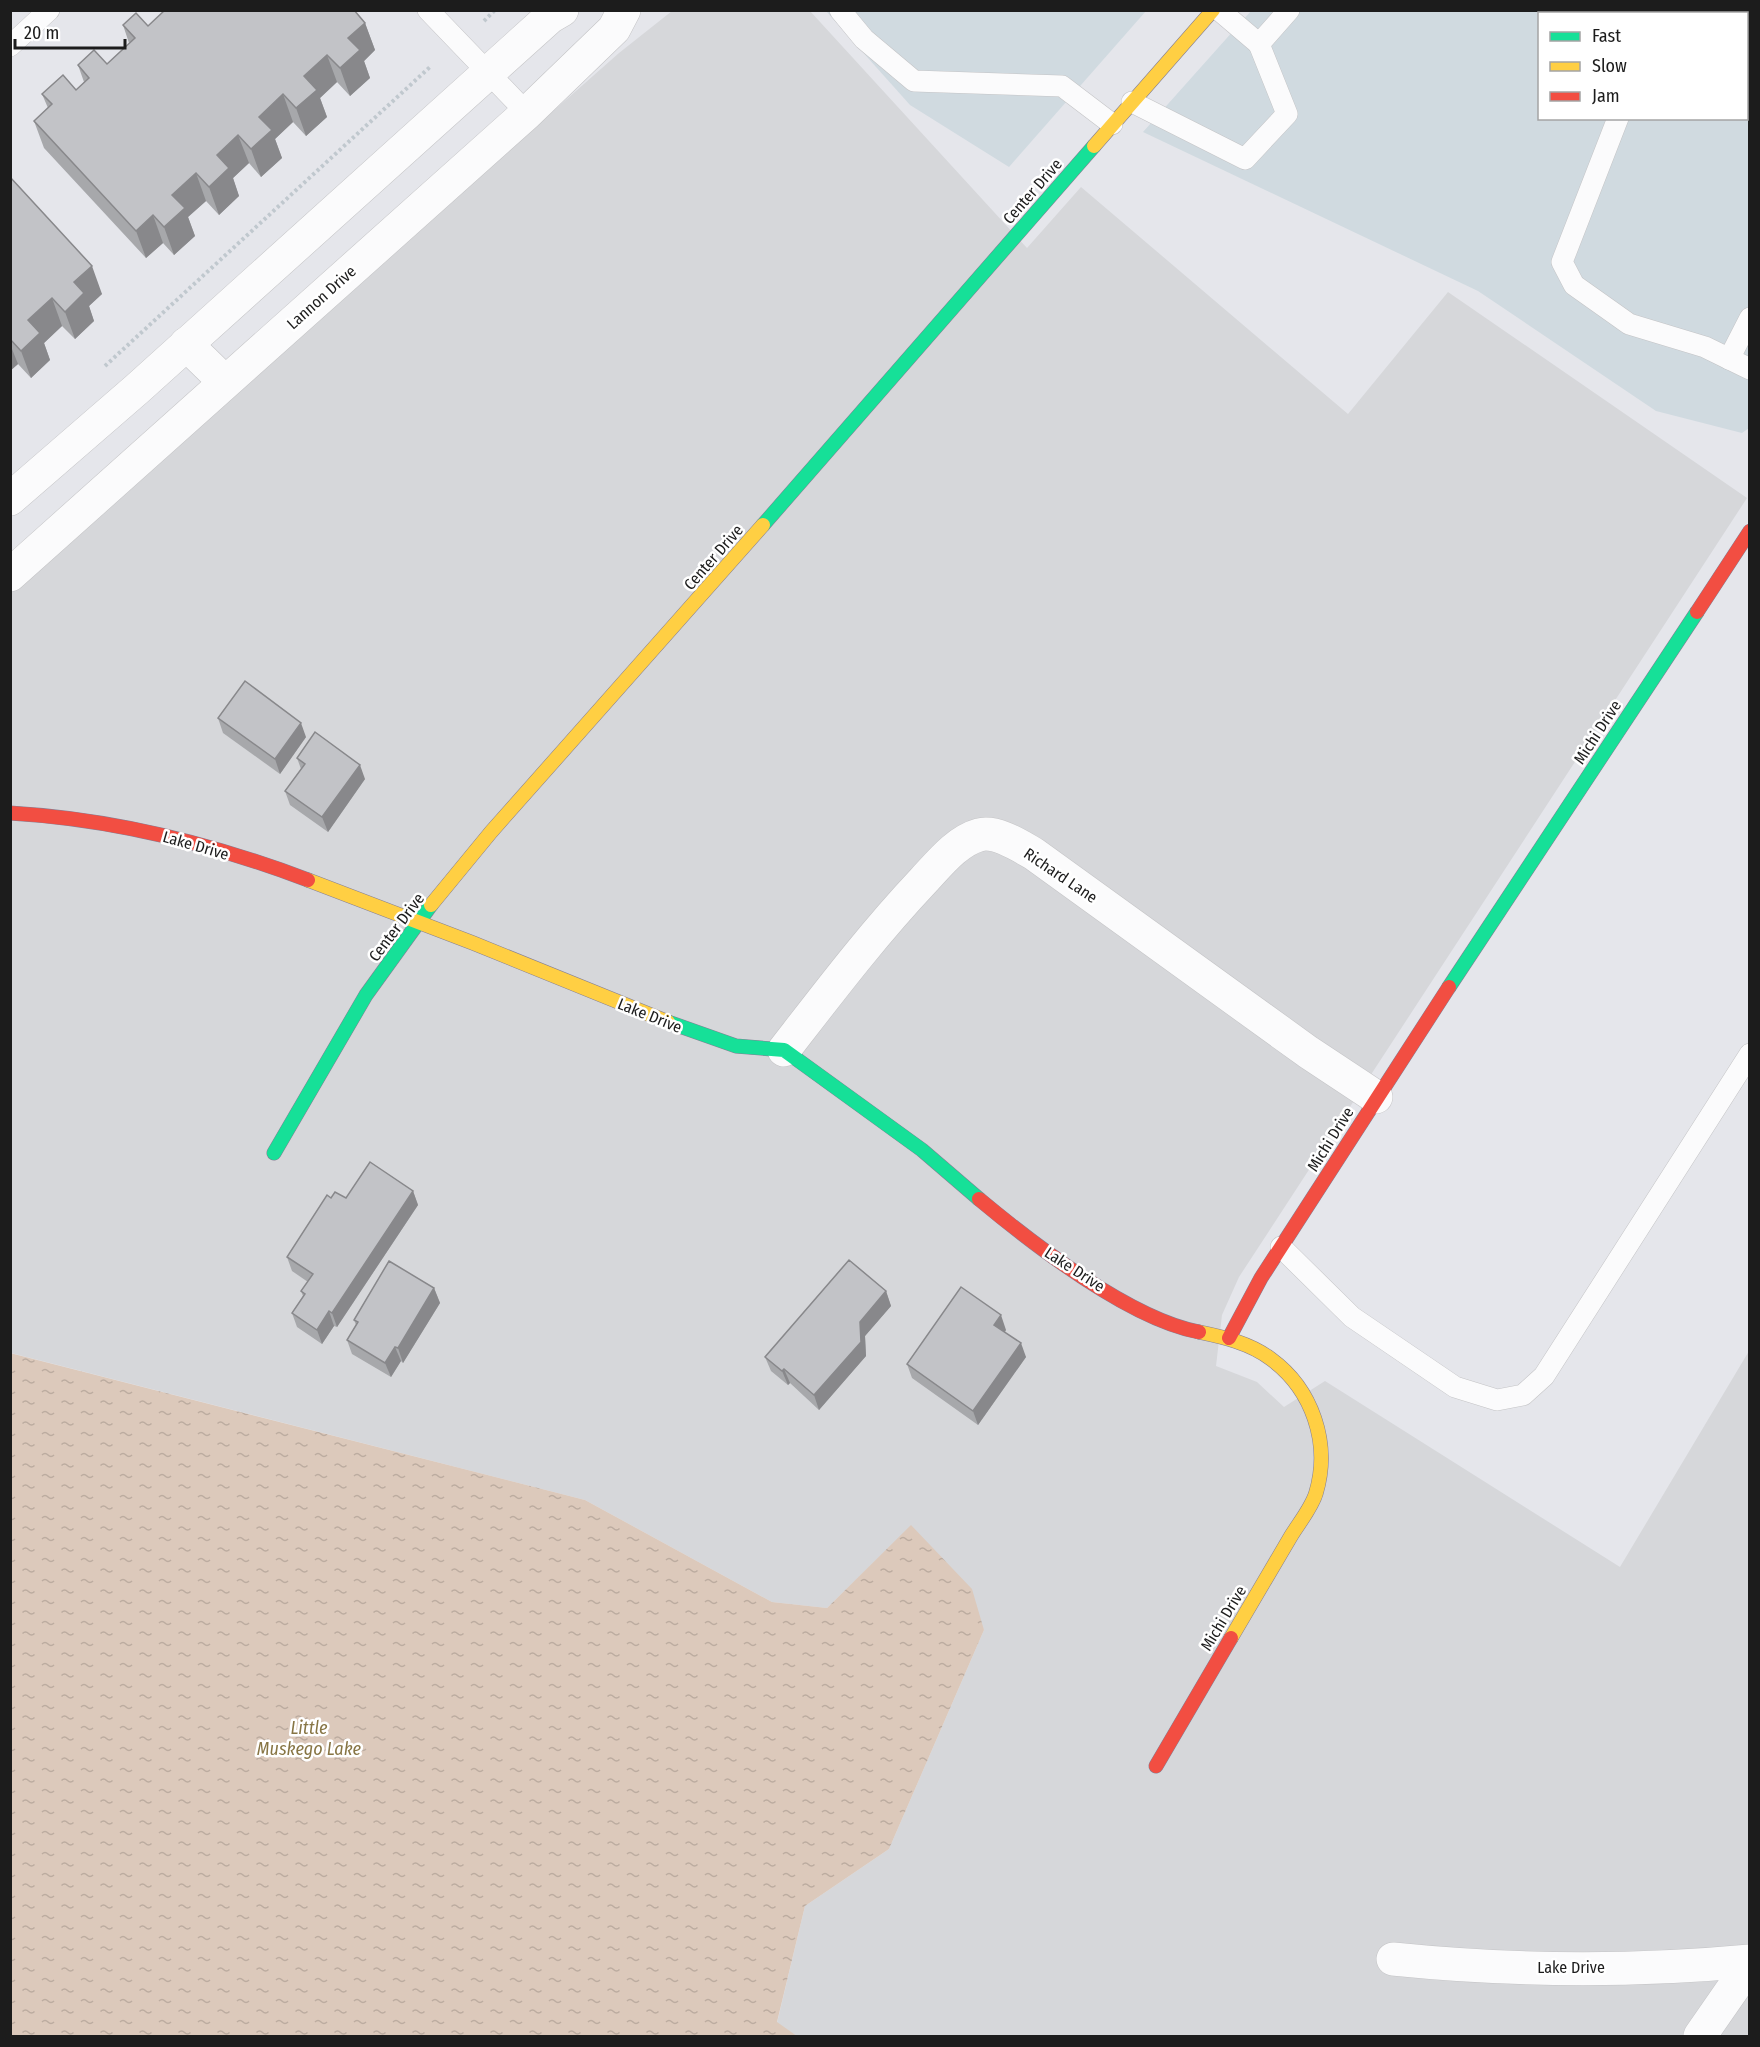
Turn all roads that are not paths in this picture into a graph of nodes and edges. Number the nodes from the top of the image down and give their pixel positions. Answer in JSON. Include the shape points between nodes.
{"nodes":[{"id":1,"x":49,"y":10,"type":"edge"},
{"id":2,"x":428,"y":10,"type":"edge"},
{"id":3,"x":562,"y":10,"type":"edge"},
{"id":4,"x":624,"y":10,"type":"edge"},
{"id":5,"x":840,"y":10,"type":"edge"},
{"id":6,"x":1213,"y":10,"type":"edge"},
{"id":7,"x":1219,"y":10,"type":"edge"},
{"id":8,"x":1289,"y":10,"type":"edge"},
{"id":9,"x":1259,"y":44,"type":"junction"},
{"id":10,"x":10,"y":46,"type":"edge"},
{"id":11,"x":488,"y":73,"type":"junction"},
{"id":12,"x":1132,"y":102,"type":"junction"},
{"id":13,"x":527,"y":113,"type":"junction"},
{"id":14,"x":1617,"y":120,"type":"edge"},
{"id":15,"x":1112,"y":124,"type":"junction"},
{"id":16,"x":1749,"y":318,"type":"edge"},
{"id":17,"x":186,"y":344,"type":"junction"},
{"id":18,"x":1729,"y":359,"type":"junction"},
{"id":19,"x":1749,"y":369,"type":"edge"},
{"id":20,"x":225,"y":382,"type":"junction"},
{"id":21,"x":10,"y":499,"type":"edge"},
{"id":22,"x":1749,"y":531,"type":"edge"},
{"id":23,"x":10,"y":575,"type":"edge"},
{"id":24,"x":10,"y":813,"type":"edge"},
{"id":25,"x":418,"y":924,"type":"junction"},
{"id":26,"x":784,"y":1050,"type":"junction"},
{"id":27,"x":1749,"y":1054,"type":"edge"},
{"id":28,"x":1376,"y":1097,"type":"junction"},
{"id":29,"x":274,"y":1153,"type":"dead end"},
{"id":30,"x":1281,"y":1247,"type":"junction"},
{"id":31,"x":1228,"y":1338,"type":"junction"},
{"id":32,"x":1156,"y":1766,"type":"dead end"},
{"id":33,"x":1394,"y":1959,"type":"dead end"},
{"id":34,"x":1749,"y":1962,"type":"edge"},
{"id":35,"x":1700,"y":2037,"type":"edge"}],
"edges":[{"from":1,"to":10,"type":"lane"},
{"from":2,"to":11,"type":"lane"},
{"from":3,"to":11,"type":"street"},
{"from":4,"to":13,"type":"street","name":"Lannon Drive","via":[[614,29]]},
{"from":5,"to":15,"type":"lane","via":[[864,39],[914,81],[1062,86]]},
{"from":6,"to":12,"type":"street","name":"Center Drive"},
{"from":7,"to":9,"type":"lane"},
{"from":8,"to":9,"type":"lane"},
{"from":9,"to":12,"type":"lane","via":[[1287,114],[1245,159]]},
{"from":11,"to":13,"type":"lane"},
{"from":11,"to":17,"type":"street"},
{"from":12,"to":15,"type":"street","name":"Center Drive"},
{"from":13,"to":20,"type":"street","name":"Lannon Drive"},
{"from":14,"to":18,"type":"lane","via":[[1562,262],[1574,285],[1629,324],[1704,347]]},
{"from":15,"to":25,"type":"street","name":"Center Drive","via":[[514,806]]},
{"from":16,"to":18,"type":"lane"},
{"from":17,"to":20,"type":"street"},
{"from":17,"to":21,"type":"street"},
{"from":18,"to":19,"type":"lane"},
{"from":20,"to":23,"type":"street","name":"Lannon Drive"},
{"from":22,"to":28,"type":"street","name":"Michi Drive"},
{"from":24,"to":25,"type":"street","name":"Lake Drive","via":[[58,816],[180,839],[267,865]]},
{"from":25,"to":26,"type":"street","name":"Lake Drive","via":[[689,1031],[736,1046]]},
{"from":25,"to":29,"type":"street","name":"Center Drive","via":[[367,994]]},
{"from":26,"to":28,"type":"street","name":"Richard Lane","via":[[891,915],[944,859],[967,840],[982,834],[1003,838],[1034,854]]},
{"from":26,"to":31,"type":"street","name":"Lake Drive","via":[[922,1150],[1014,1228],[1078,1272],[1143,1313],[1188,1330]]},
{"from":27,"to":30,"type":"lane","via":[[1544,1376],[1523,1395],[1497,1400],[1455,1387],[1352,1317]]},
{"from":28,"to":30,"type":"street","name":"Michi Drive"},
{"from":30,"to":31,"type":"street","name":"Michi Drive"},
{"from":31,"to":32,"type":"street","name":"Michi Drive","via":[[1270,1358],[1296,1382],[1313,1410],[1321,1466],[1316,1494]]},
{"from":33,"to":34,"type":"street","name":"Lake Drive","via":[[1525,1967],[1676,1968]]},
{"from":34,"to":35,"type":"street"}]}
